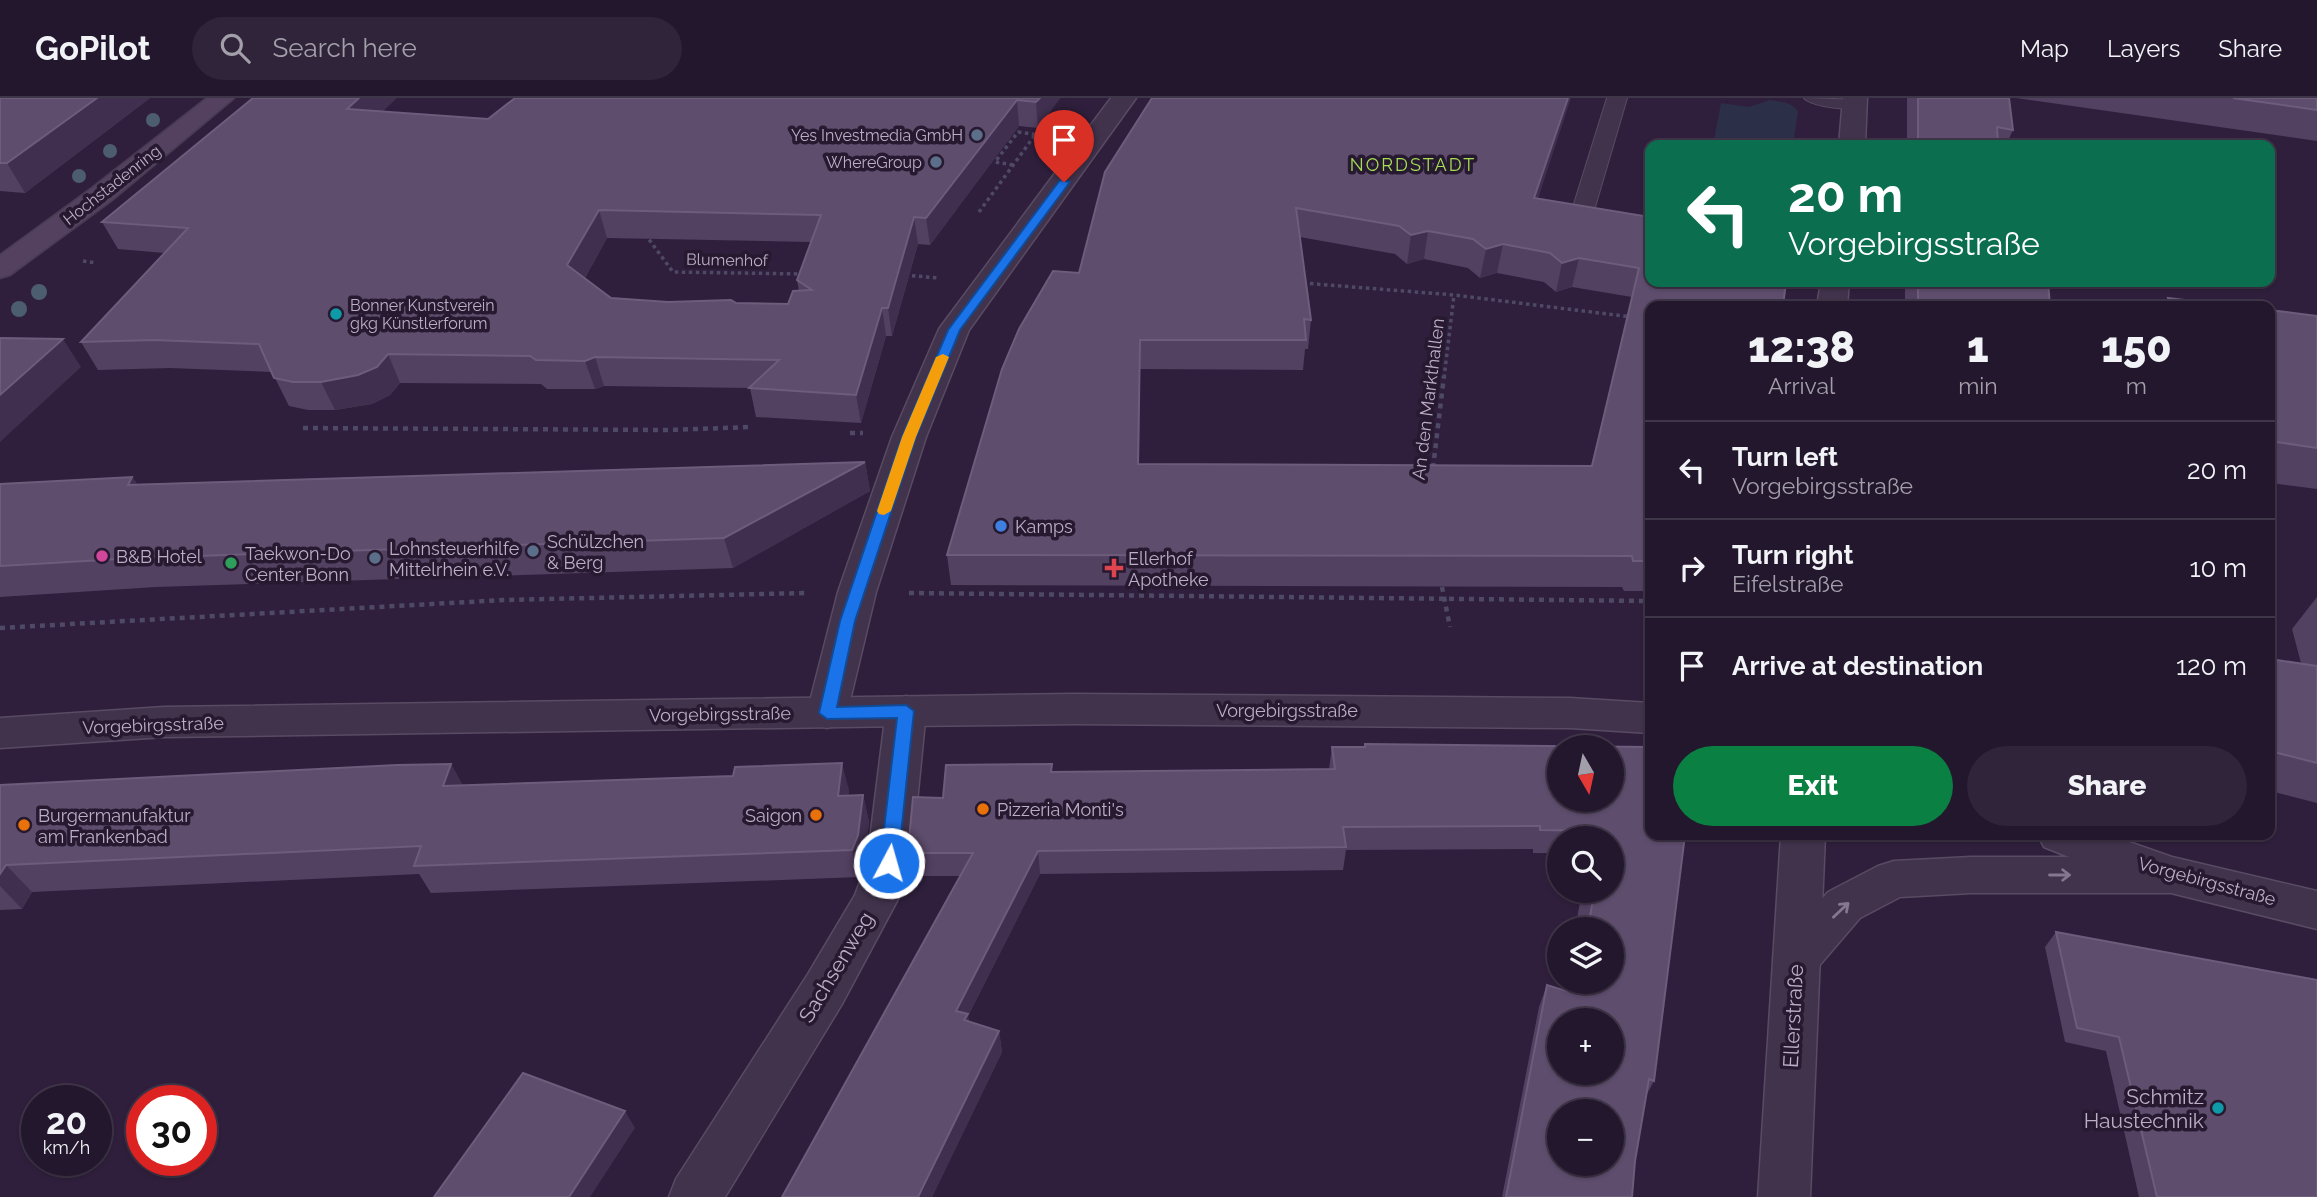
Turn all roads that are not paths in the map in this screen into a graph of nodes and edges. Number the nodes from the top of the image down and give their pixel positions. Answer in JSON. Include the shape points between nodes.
{"nodes":[{"id":1,"x":222,"y":98,"type":"edge"},
{"id":2,"x":1124,"y":98,"type":"edge"},
{"id":3,"x":1617,"y":98,"type":"edge"},
{"id":4,"x":1814,"y":98,"type":"edge"},
{"id":5,"x":1855,"y":101,"type":"edge"},
{"id":6,"x":1852,"y":140,"type":"edge"},
{"id":7,"x":1584,"y":207,"type":"edge"},
{"id":8,"x":0,"y":269,"type":"edge"},
{"id":9,"x":906,"y":711,"type":"junction"},
{"id":10,"x":827,"y":713,"type":"junction"},
{"id":11,"x":1645,"y":718,"type":"edge"},
{"id":12,"x":0,"y":733,"type":"edge"},
{"id":13,"x":1803,"y":840,"type":"edge"},
{"id":14,"x":2073,"y":840,"type":"edge"},
{"id":15,"x":2171,"y":875,"type":"junction"},
{"id":16,"x":2317,"y":910,"type":"edge"},
{"id":17,"x":1796,"y":960,"type":"junction"},
{"id":18,"x":695,"y":1197,"type":"edge"},
{"id":19,"x":1784,"y":1197,"type":"edge"}],
"edges":[{"from":1,"to":8,"type":"main road","name":"Hochstadenring"},
{"from":2,"to":10,"type":"street","via":[[954,330],[909,437],[848,621]]},
{"from":3,"to":7,"type":"lane"},
{"from":4,"to":5,"type":"lane"},
{"from":5,"to":6,"type":"street"},
{"from":9,"to":10,"type":"street","name":"Vorgebirgsstraße"},
{"from":9,"to":11,"type":"street","name":"Vorgebirgsstraße","via":[[1570,713]]},
{"from":9,"to":18,"type":"street","name":"Sachsenweg","via":[[889,863],[875,901]]},
{"from":10,"to":12,"type":"street","name":"Vorgebirgsstraße","via":[[164,722]]},
{"from":13,"to":17,"type":"street","name":"Ellerstraße"},
{"from":14,"to":15,"type":"street","name":"Vorgebirgsstraße"},
{"from":15,"to":16,"type":"street","name":"Vorgebirgsstraße"},
{"from":17,"to":15,"type":"street","one_way":true,"via":[[1844,905],[1895,879]]},
{"from":17,"to":19,"type":"street","name":"Ellerstraße"}]}
